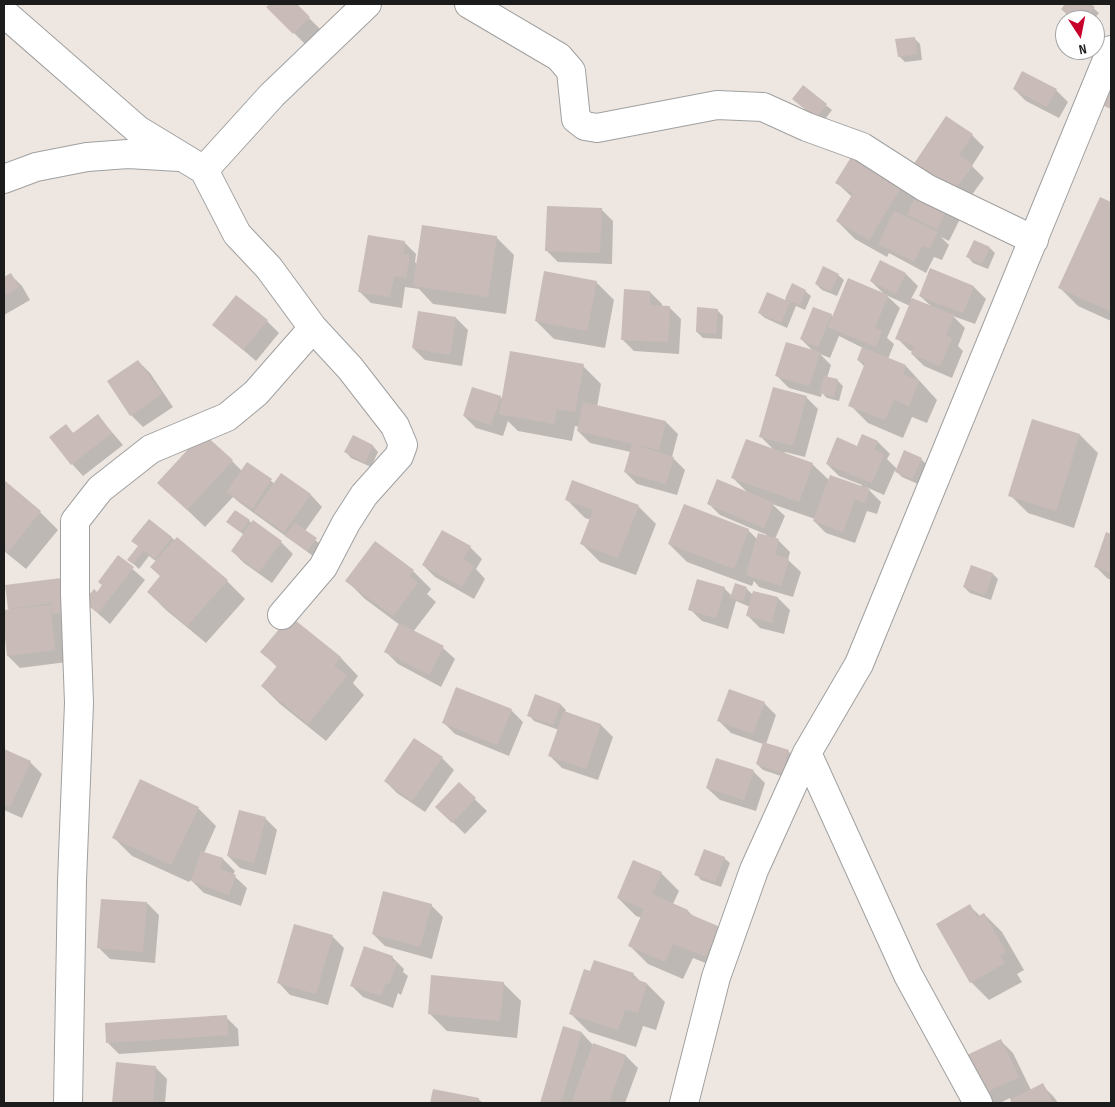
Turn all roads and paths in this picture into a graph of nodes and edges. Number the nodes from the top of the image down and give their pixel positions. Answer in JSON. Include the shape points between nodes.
{"nodes":[{"id":1,"x":367,"y":4,"type":"edge"},
{"id":2,"x":469,"y":4,"type":"edge"},
{"id":3,"x":4,"y":13,"type":"edge"},
{"id":4,"x":1111,"y":50,"type":"edge"},
{"id":5,"x":194,"y":164,"type":"junction"},
{"id":6,"x":4,"y":179,"type":"edge"},
{"id":7,"x":1034,"y":240,"type":"junction"},
{"id":8,"x":314,"y":328,"type":"junction"},
{"id":9,"x":282,"y":615,"type":"dead end"},
{"id":10,"x":807,"y":753,"type":"junction"},
{"id":11,"x":68,"y":1103,"type":"edge"},
{"id":12,"x":684,"y":1103,"type":"edge"},
{"id":13,"x":978,"y":1103,"type":"edge"}],
"edges":[{"from":1,"to":5,"type":"street"},
{"from":2,"to":7,"type":"street","via":[[559,57],[570,71],[576,119],[585,126],[597,128],[717,105],[763,107],[862,147],[926,188]]},
{"from":3,"to":5,"type":"street","via":[[138,130]]},
{"from":4,"to":7,"type":"street"},
{"from":5,"to":6,"type":"street","via":[[128,154],[87,157]]},
{"from":5,"to":8,"type":"street","via":[[238,234],[269,268]]},
{"from":7,"to":10,"type":"street","via":[[859,664]]},
{"from":8,"to":9,"type":"street","via":[[395,426],[403,444],[399,456],[364,494],[323,568]]},
{"from":8,"to":11,"type":"street","via":[[256,393],[228,417],[151,449],[100,488],[74,521],[79,703]]},
{"from":10,"to":12,"type":"street","via":[[754,870],[716,976]]},
{"from":10,"to":13,"type":"street","via":[[908,975]]}]}
